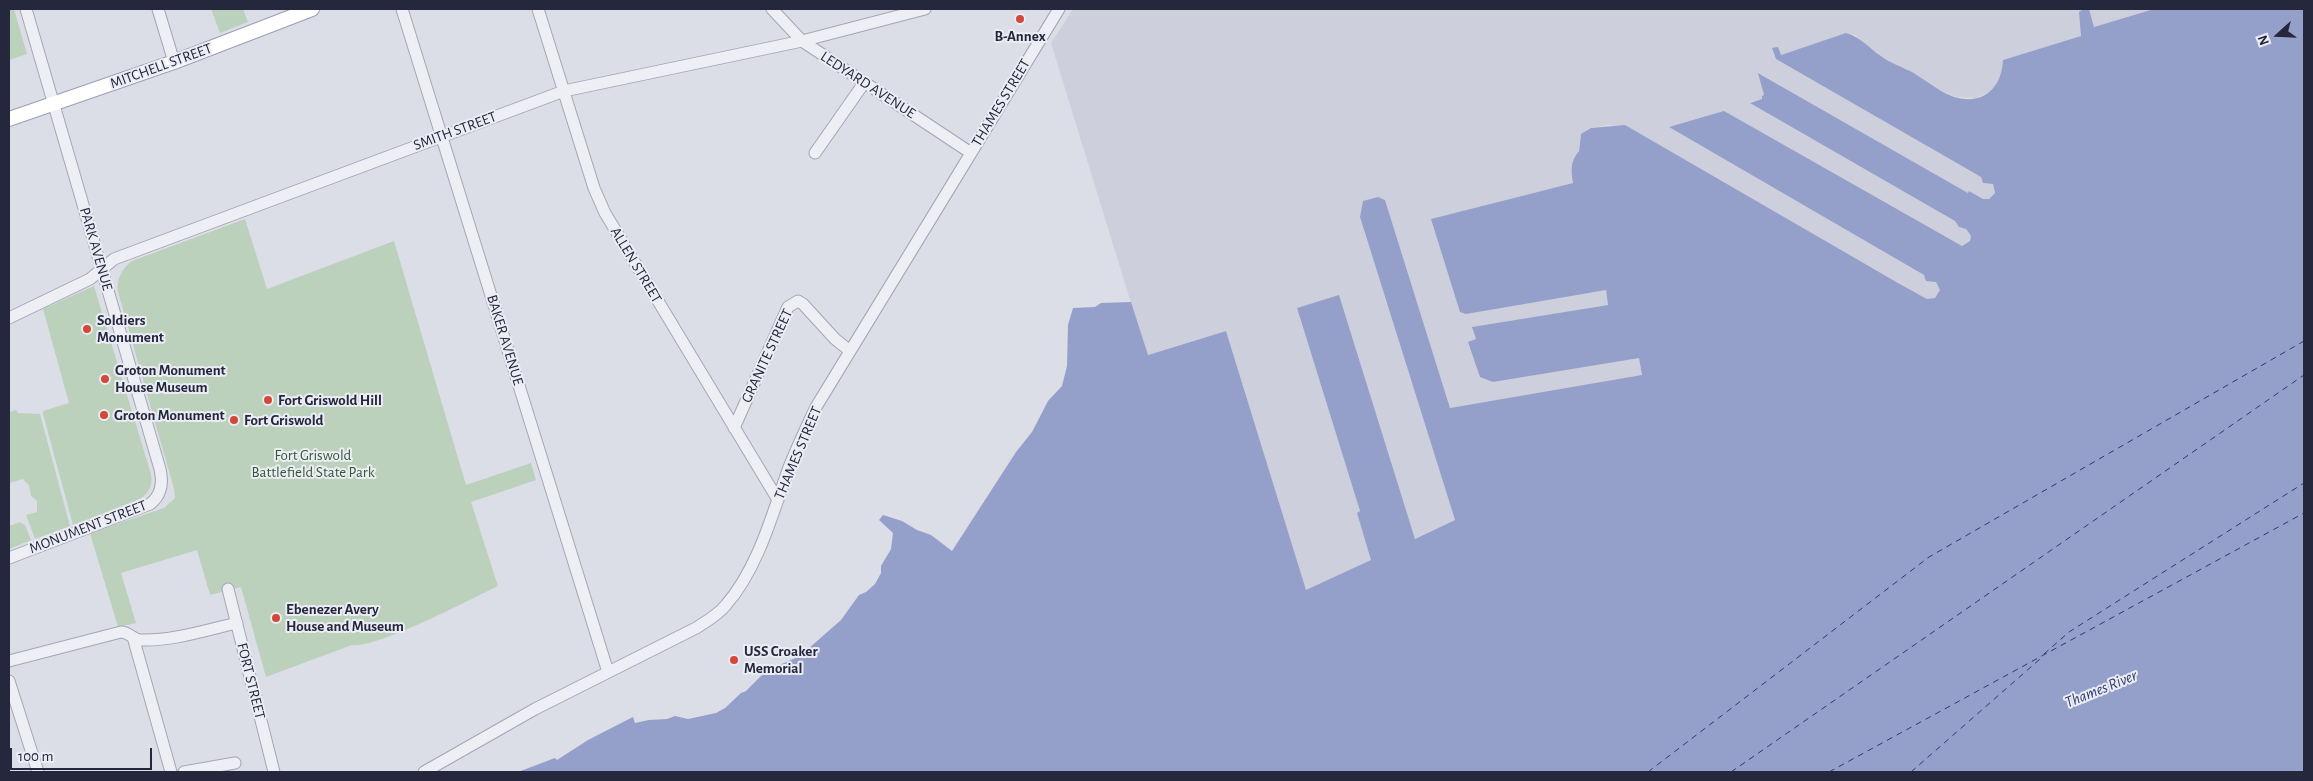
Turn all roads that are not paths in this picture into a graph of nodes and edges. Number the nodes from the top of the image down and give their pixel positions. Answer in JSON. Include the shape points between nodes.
{"nodes":[{"id":1,"x":26,"y":9,"type":"edge"},
{"id":2,"x":158,"y":9,"type":"edge"},
{"id":3,"x":312,"y":9,"type":"edge"},
{"id":4,"x":402,"y":9,"type":"edge"},
{"id":5,"x":538,"y":9,"type":"edge"},
{"id":6,"x":772,"y":9,"type":"edge"},
{"id":7,"x":925,"y":9,"type":"edge"},
{"id":8,"x":1059,"y":9,"type":"edge"},
{"id":9,"x":288,"y":14,"type":"edge"},
{"id":10,"x":802,"y":41,"type":"junction"},
{"id":11,"x":174,"y":62,"type":"junction"},
{"id":12,"x":864,"y":83,"type":"junction"},
{"id":13,"x":564,"y":91,"type":"junction"},
{"id":14,"x":54,"y":104,"type":"junction"},
{"id":15,"x":9,"y":120,"type":"edge"},
{"id":16,"x":442,"y":136,"type":"junction"},
{"id":17,"x":815,"y":153,"type":"dead end"},
{"id":18,"x":971,"y":153,"type":"junction"},
{"id":19,"x":102,"y":270,"type":"junction"},
{"id":20,"x":9,"y":318,"type":"edge"},
{"id":21,"x":850,"y":351,"type":"junction"},
{"id":22,"x":734,"y":428,"type":"junction"},
{"id":23,"x":160,"y":489,"type":"joint"},
{"id":24,"x":778,"y":500,"type":"junction"},
{"id":25,"x":9,"y":558,"type":"edge"},
{"id":26,"x":228,"y":589,"type":"dead end"},
{"id":27,"x":236,"y":623,"type":"junction"},
{"id":28,"x":133,"y":637,"type":"junction"},
{"id":29,"x":9,"y":661,"type":"edge"},
{"id":30,"x":608,"y":672,"type":"junction"},
{"id":31,"x":9,"y":681,"type":"edge"},
{"id":32,"x":235,"y":763,"type":"dead end"},
{"id":33,"x":38,"y":772,"type":"edge"},
{"id":34,"x":171,"y":772,"type":"edge"},
{"id":35,"x":184,"y":772,"type":"edge"},
{"id":36,"x":274,"y":772,"type":"edge"},
{"id":37,"x":424,"y":772,"type":"edge"}],
"edges":[{"from":1,"to":14,"type":"street","name":"PARK AVENUE"},
{"from":2,"to":11,"type":"street"},
{"from":3,"to":9,"type":"main road","name":"MITCHELL STREET"},
{"from":4,"to":16,"type":"street","name":"BAKER AVENUE"},
{"from":5,"to":13,"type":"street","name":"ALLEN STREET"},
{"from":6,"to":10,"type":"street","name":"LEDYARD AVENUE"},
{"from":7,"to":10,"type":"street","name":"SMITH STREET"},
{"from":8,"to":18,"type":"street","name":"THAMES STREET"},
{"from":9,"to":11,"type":"main road","name":"MITCHELL STREET"},
{"from":10,"to":12,"type":"street","name":"LEDYARD AVENUE"},
{"from":10,"to":13,"type":"street","name":"SMITH STREET"},
{"from":11,"to":14,"type":"main road","name":"MITCHELL STREET"},
{"from":12,"to":17,"type":"street"},
{"from":12,"to":18,"type":"street","name":"LEDYARD AVENUE"},
{"from":13,"to":16,"type":"street","name":"SMITH STREET"},
{"from":13,"to":22,"type":"street","name":"ALLEN STREET","via":[[605,213]]},
{"from":14,"to":15,"type":"main road","name":"MITCHELL STREET"},
{"from":14,"to":19,"type":"street","name":"PARK AVENUE"},
{"from":16,"to":19,"type":"street","name":"SMITH STREET","via":[[114,259]]},
{"from":16,"to":30,"type":"street","name":"BAKER AVENUE"},
{"from":18,"to":21,"type":"street","name":"THAMES STREET"},
{"from":19,"to":20,"type":"street","name":"SMITH STREET","via":[[90,280]]},
{"from":19,"to":23,"type":"street","name":"PARK AVENUE","via":[[160,469]]},
{"from":21,"to":22,"type":"street","name":"GRANITE STREET","via":[[803,304],[793,302],[772,339]]},
{"from":21,"to":24,"type":"street","name":"THAMES STREET","via":[[816,408]]},
{"from":22,"to":24,"type":"street","name":"ALLEN STREET"},
{"from":23,"to":25,"type":"street","name":"MONUMENT STREET","via":[[146,506]]},
{"from":24,"to":30,"type":"street","name":"THAMES STREET","via":[[740,588],[720,612],[696,628]]},
{"from":26,"to":27,"type":"street","name":"FORT STREET"},
{"from":27,"to":28,"type":"street","via":[[149,640]]},
{"from":27,"to":36,"type":"street","name":"FORT STREET"},
{"from":28,"to":29,"type":"street","via":[[128,632],[121,632]]},
{"from":28,"to":34,"type":"street"},
{"from":30,"to":37,"type":"street","name":"THAMES STREET"},
{"from":31,"to":33,"type":"street"},
{"from":32,"to":35,"type":"street"}]}
